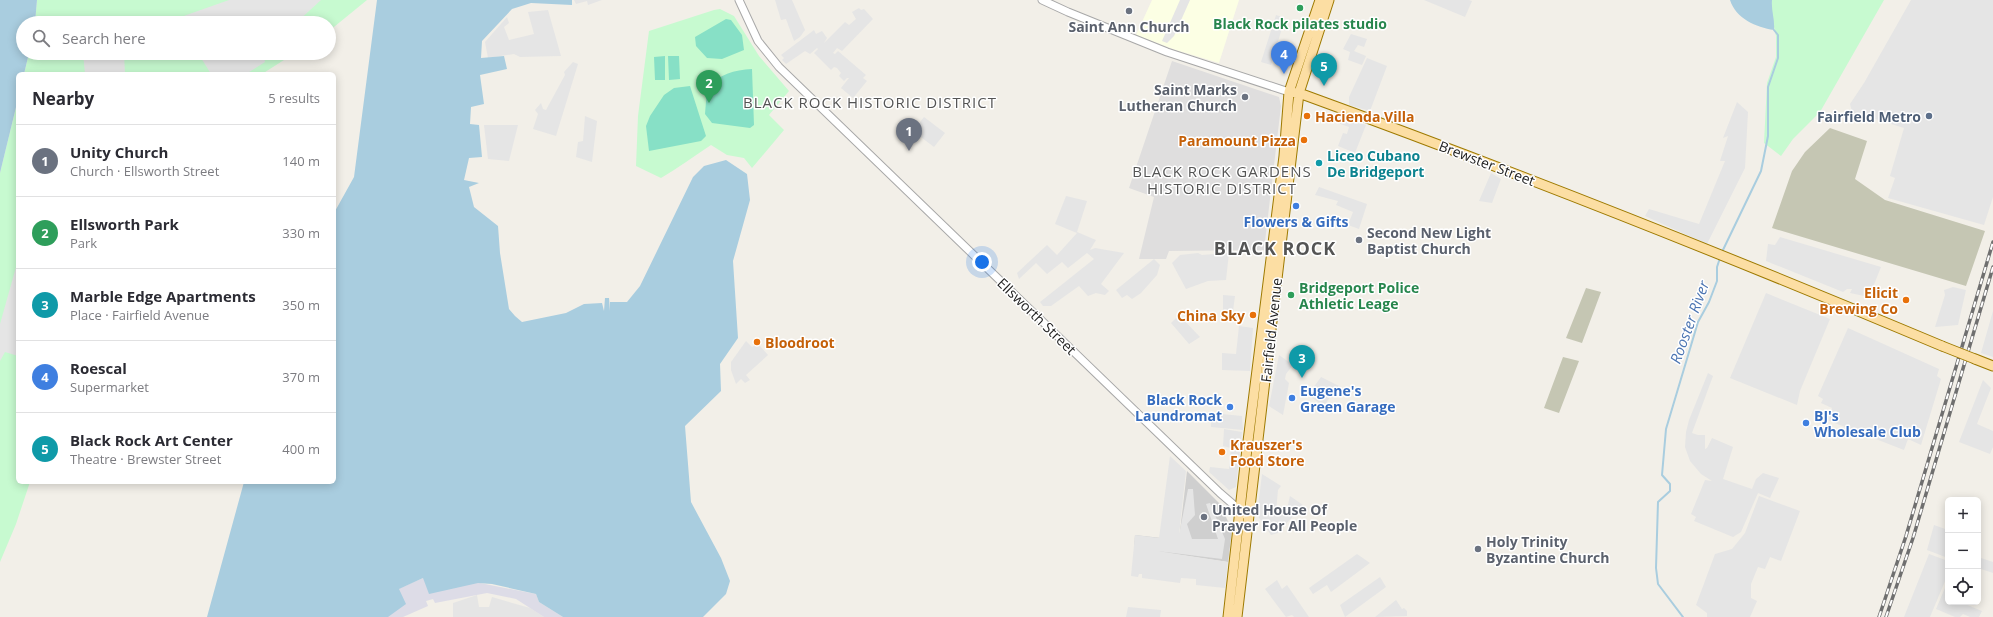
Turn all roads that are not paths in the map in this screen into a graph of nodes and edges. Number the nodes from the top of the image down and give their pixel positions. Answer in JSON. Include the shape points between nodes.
{"nodes":[{"id":1,"x":739,"y":0,"type":"edge"},
{"id":2,"x":1042,"y":0,"type":"edge"},
{"id":3,"x":1320,"y":0,"type":"edge"},
{"id":4,"x":1329,"y":0,"type":"edge"},
{"id":5,"x":1289,"y":92,"type":"junction"},
{"id":6,"x":1300,"y":93,"type":"junction"},
{"id":7,"x":1993,"y":366,"type":"edge"},
{"id":8,"x":1241,"y":512,"type":"junction"},
{"id":9,"x":1249,"y":518,"type":"junction"},
{"id":10,"x":1241,"y":546,"type":"junction"},
{"id":11,"x":1237,"y":575,"type":"junction"},
{"id":12,"x":1228,"y":617,"type":"edge"},
{"id":13,"x":1237,"y":617,"type":"edge"}],
"edges":[{"from":1,"to":8,"type":"street","name":"Ellsworth Street","via":[[762,47],[783,71]]},
{"from":2,"to":5,"type":"street","name":"Brewster Street","via":[[1167,52]]},
{"from":3,"to":5,"type":"main road","name":"Fairfield Avenue"},
{"from":4,"to":6,"type":"main road","name":"Fairfield Avenue"},
{"from":5,"to":6,"type":"main road","name":"Brewster Street"},
{"from":5,"to":8,"type":"main road","name":"Fairfield Avenue","via":[[1284,156]]},
{"from":6,"to":7,"type":"main road","name":"Brewster Street","bridge":true,"via":[[1500,168]]},
{"from":6,"to":9,"type":"main road","name":"Fairfield Avenue"},
{"from":8,"to":9,"type":"street","name":"Ellsworth Street"},
{"from":8,"to":10,"type":"main road","name":"Fairfield Avenue"},
{"from":9,"to":10,"type":"main road","name":"Fairfield Avenue"},
{"from":10,"to":11,"type":"main road","name":"Fairfield Avenue"},
{"from":11,"to":12,"type":"main road","name":"Fairfield Avenue"},
{"from":11,"to":13,"type":"main road","name":"Fairfield Avenue"}]}
